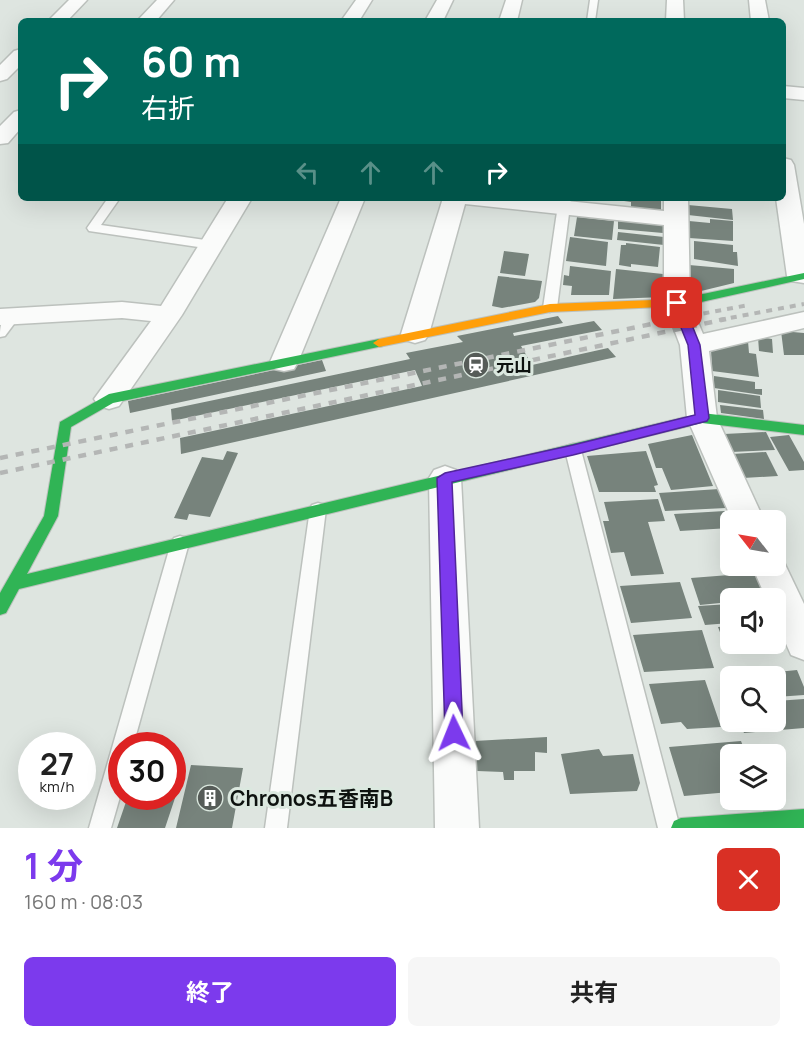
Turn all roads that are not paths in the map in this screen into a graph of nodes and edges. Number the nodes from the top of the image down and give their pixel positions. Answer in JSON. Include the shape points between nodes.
{"nodes":[{"id":1,"x":79,"y":0,"type":"edge"},
{"id":2,"x":166,"y":0,"type":"edge"},
{"id":3,"x":364,"y":0,"type":"edge"},
{"id":4,"x":445,"y":0,"type":"edge"},
{"id":5,"x":514,"y":0,"type":"edge"},
{"id":6,"x":594,"y":0,"type":"edge"},
{"id":7,"x":675,"y":0,"type":"edge"},
{"id":8,"x":757,"y":0,"type":"edge"},
{"id":9,"x":60,"y":18,"type":"edge"},
{"id":10,"x":149,"y":18,"type":"edge"},
{"id":11,"x":352,"y":18,"type":"edge"},
{"id":12,"x":436,"y":18,"type":"edge"},
{"id":13,"x":509,"y":18,"type":"edge"},
{"id":14,"x":591,"y":18,"type":"edge"},
{"id":15,"x":675,"y":18,"type":"edge"},
{"id":16,"x":760,"y":18,"type":"edge"},
{"id":17,"x":18,"y":58,"type":"edge"},
{"id":18,"x":0,"y":75,"type":"edge"},
{"id":19,"x":18,"y":82,"type":"edge"},
{"id":20,"x":0,"y":84,"type":"edge"},
{"id":21,"x":786,"y":92,"type":"edge"},
{"id":22,"x":804,"y":94,"type":"edge"},
{"id":23,"x":18,"y":119,"type":"edge"},
{"id":24,"x":0,"y":138,"type":"edge"},
{"id":25,"x":786,"y":183,"type":"edge"},
{"id":26,"x":112,"y":201,"type":"edge"},
{"id":27,"x":238,"y":201,"type":"edge"},
{"id":28,"x":352,"y":201,"type":"edge"},
{"id":29,"x":454,"y":201,"type":"edge"},
{"id":30,"x":526,"y":201,"type":"edge"},
{"id":31,"x":564,"y":203,"type":"edge"},
{"id":32,"x":676,"y":209,"type":"edge"},
{"id":33,"x":212,"y":245,"type":"junction"},
{"id":34,"x":802,"y":276,"type":"edge"},
{"id":35,"x":677,"y":303,"type":"junction"},
{"id":36,"x":550,"y":308,"type":"junction"},
{"id":37,"x":169,"y":315,"type":"junction"},
{"id":38,"x":804,"y":320,"type":"edge"},
{"id":39,"x":4,"y":322,"type":"edge"},
{"id":40,"x":415,"y":334,"type":"junction"},
{"id":41,"x":694,"y":345,"type":"junction"},
{"id":42,"x":284,"y":362,"type":"junction"},
{"id":43,"x":109,"y":399,"type":"junction"},
{"id":44,"x":702,"y":418,"type":"junction"},
{"id":45,"x":804,"y":430,"type":"edge"},
{"id":46,"x":573,"y":450,"type":"junction"},
{"id":47,"x":445,"y":478,"type":"junction"},
{"id":48,"x":318,"y":509,"type":"junction"},
{"id":49,"x":743,"y":510,"type":"edge"},
{"id":50,"x":180,"y":543,"type":"junction"},
{"id":51,"x":773,"y":576,"type":"edge"},
{"id":52,"x":15,"y":583,"type":"junction"},
{"id":53,"x":0,"y":608,"type":"edge"},
{"id":54,"x":804,"y":644,"type":"edge"},
{"id":55,"x":127,"y":732,"type":"edge"},
{"id":56,"x":108,"y":800,"type":"edge"},
{"id":57,"x":804,"y":819,"type":"edge"},
{"id":58,"x":100,"y":828,"type":"edge"},
{"id":59,"x":276,"y":828,"type":"edge"},
{"id":60,"x":458,"y":828,"type":"edge"},
{"id":61,"x":669,"y":828,"type":"edge"},
{"id":62,"x":681,"y":828,"type":"edge"}],
"edges":[{"from":1,"to":9,"type":"street"},
{"from":2,"to":10,"type":"street"},
{"from":3,"to":11,"type":"street"},
{"from":4,"to":12,"type":"street"},
{"from":5,"to":13,"type":"street"},
{"from":6,"to":14,"type":"lane"},
{"from":7,"to":15,"type":"street"},
{"from":8,"to":16,"type":"street"},
{"from":17,"to":18,"type":"street"},
{"from":19,"to":20,"type":"street"},
{"from":21,"to":22,"type":"street"},
{"from":23,"to":24,"type":"street"},
{"from":25,"to":34,"type":"street"},
{"from":26,"to":33,"type":"lane","via":[[93,228]]},
{"from":27,"to":33,"type":"street"},
{"from":28,"to":42,"type":"street"},
{"from":29,"to":40,"type":"street"},
{"from":30,"to":31,"type":"street"},
{"from":31,"to":32,"type":"street"},
{"from":31,"to":36,"type":"lane"},
{"from":32,"to":35,"type":"street"},
{"from":33,"to":37,"type":"street"},
{"from":34,"to":35,"type":"street"},
{"from":35,"to":36,"type":"street"},
{"from":35,"to":41,"type":"street"},
{"from":36,"to":40,"type":"street"},
{"from":37,"to":39,"type":"street","via":[[122,310]]},
{"from":37,"to":43,"type":"street"},
{"from":38,"to":41,"type":"street"},
{"from":40,"to":42,"type":"street"},
{"from":41,"to":44,"type":"street"},
{"from":42,"to":43,"type":"street"},
{"from":43,"to":52,"type":"street","via":[[65,425],[51,516]]},
{"from":44,"to":45,"type":"street"},
{"from":44,"to":46,"type":"street"},
{"from":44,"to":49,"type":"street"},
{"from":46,"to":47,"type":"street"},
{"from":46,"to":61,"type":"lane"},
{"from":47,"to":48,"type":"street"},
{"from":47,"to":60,"type":"street"},
{"from":48,"to":50,"type":"street"},
{"from":48,"to":59,"type":"lane"},
{"from":50,"to":52,"type":"street"},
{"from":50,"to":55,"type":"lane"},
{"from":51,"to":54,"type":"street"},
{"from":52,"to":53,"type":"street"},
{"from":56,"to":58,"type":"lane"},
{"from":57,"to":62,"type":"street"}]}
